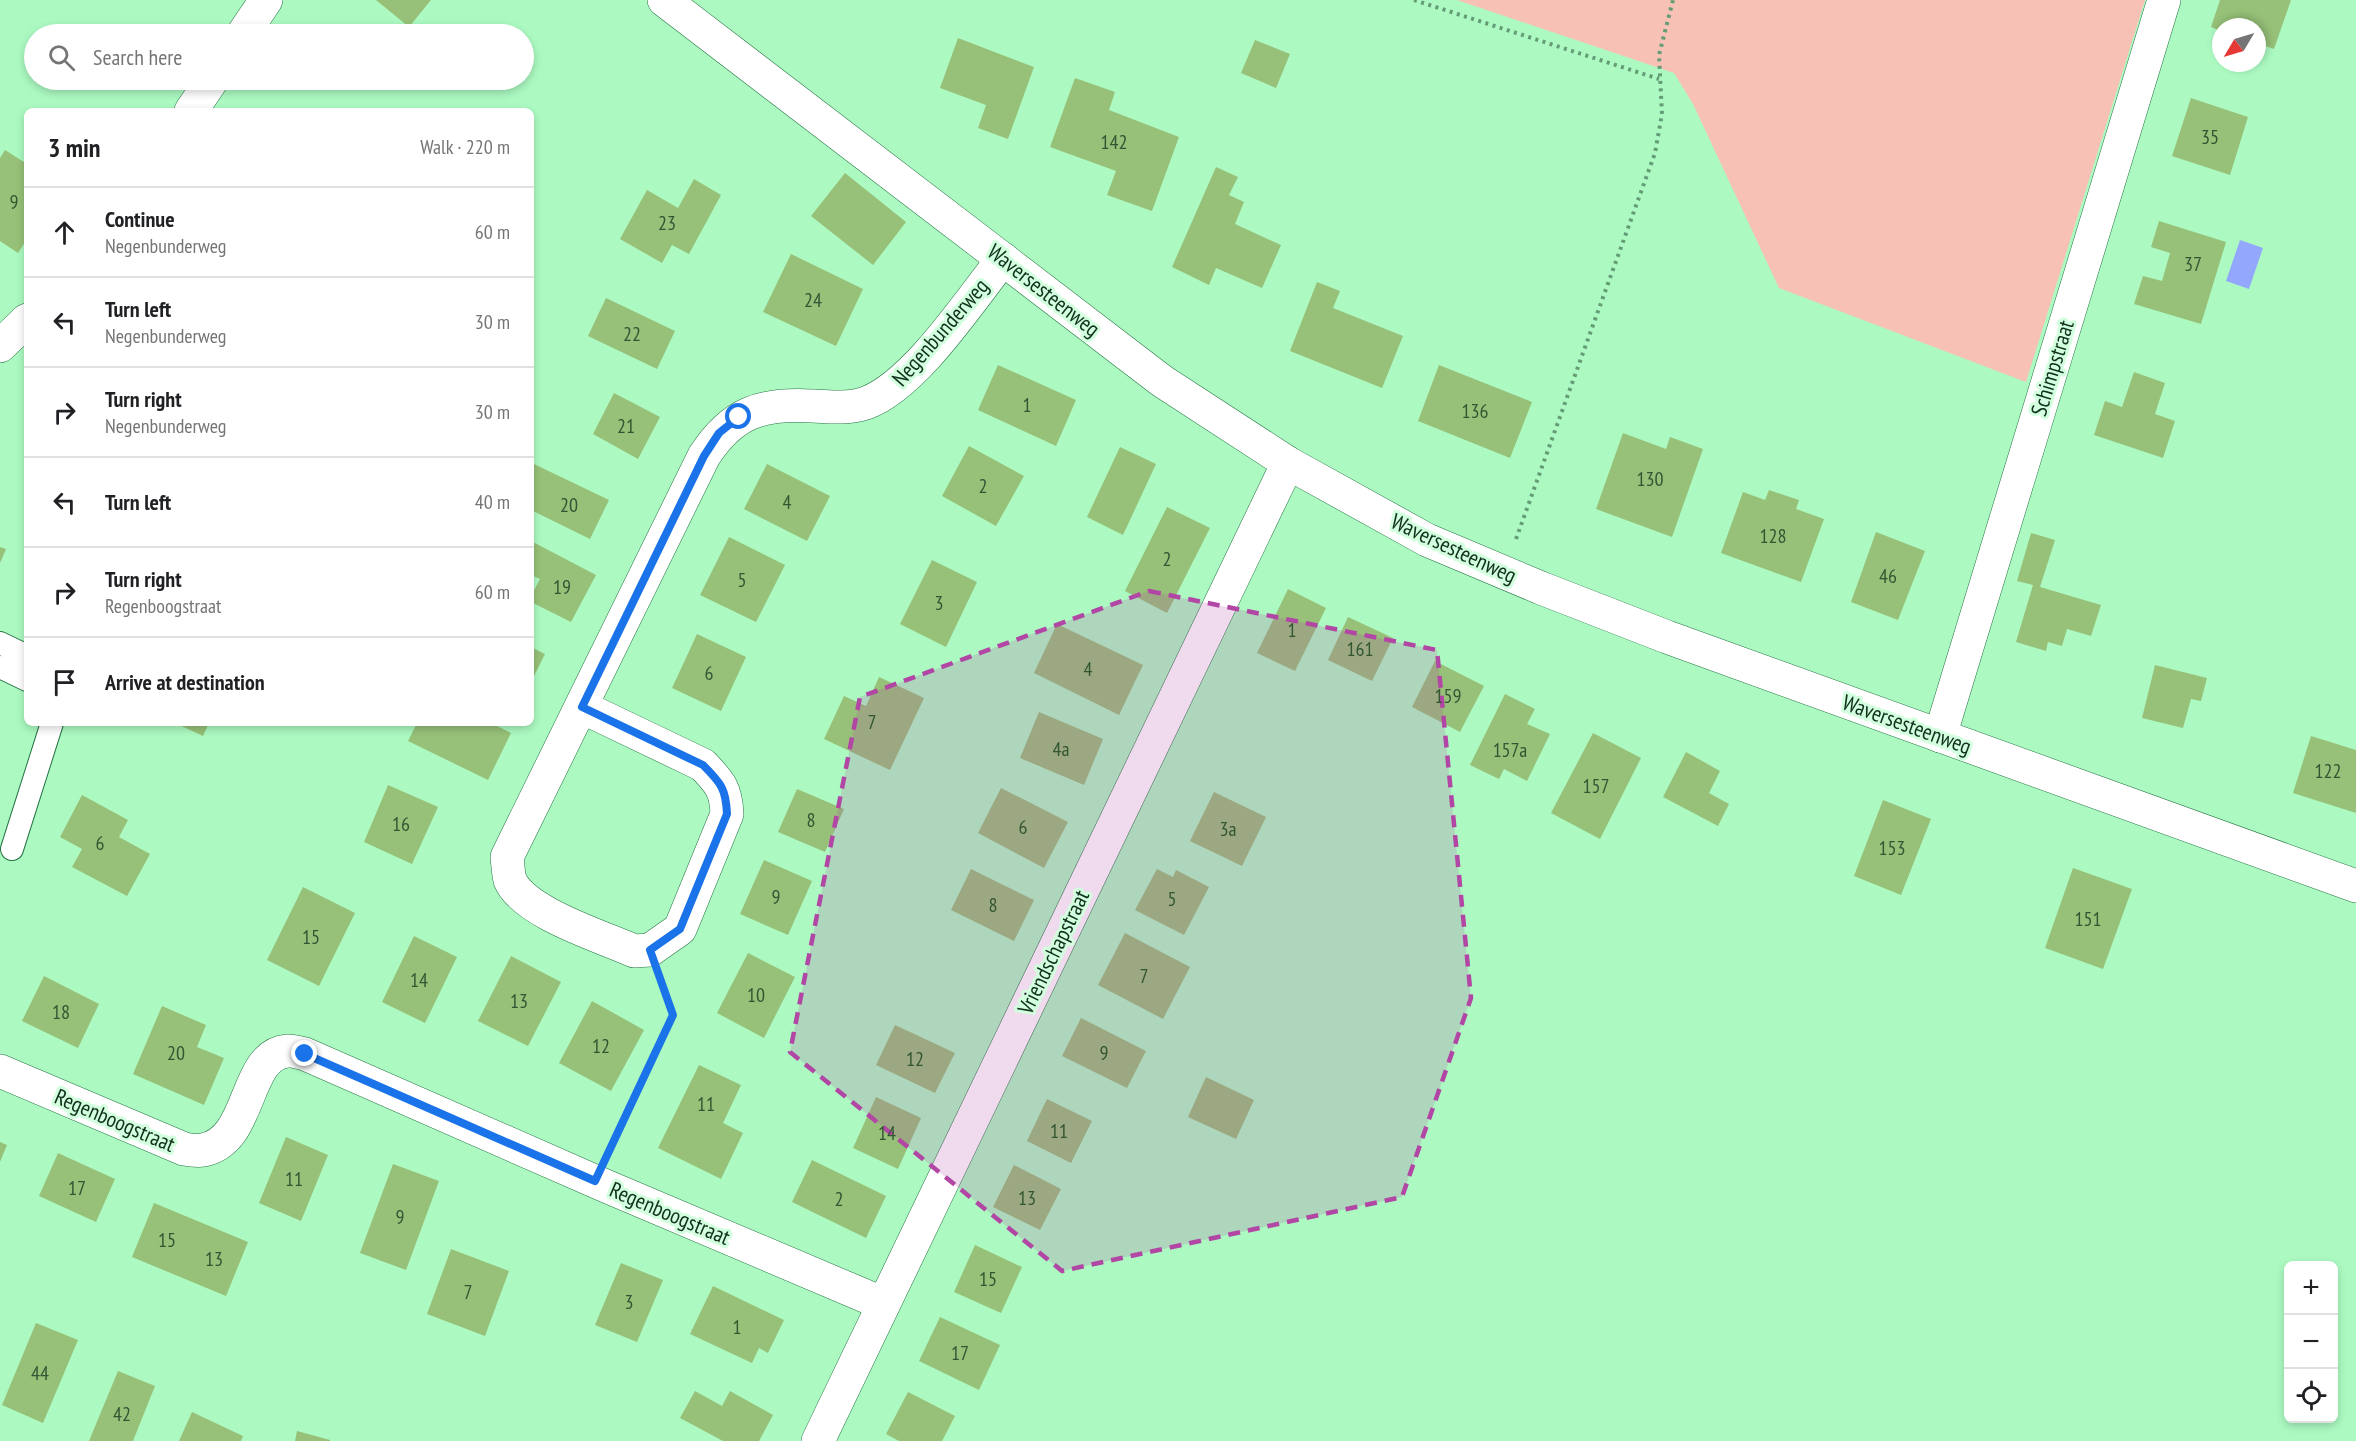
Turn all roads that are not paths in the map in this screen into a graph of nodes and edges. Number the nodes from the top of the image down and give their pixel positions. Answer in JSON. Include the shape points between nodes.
{"nodes":[{"id":1,"x":266,"y":0,"type":"edge"},
{"id":2,"x":664,"y":0,"type":"edge"},
{"id":3,"x":2164,"y":0,"type":"edge"},
{"id":4,"x":250,"y":24,"type":"edge"},
{"id":5,"x":205,"y":90,"type":"edge"},
{"id":6,"x":193,"y":108,"type":"edge"},
{"id":7,"x":1003,"y":259,"type":"junction"},
{"id":8,"x":24,"y":323,"type":"edge"},
{"id":9,"x":0,"y":346,"type":"edge"},
{"id":10,"x":1287,"y":463,"type":"junction"},
{"id":11,"x":0,"y":643,"type":"edge"},
{"id":12,"x":24,"y":655,"type":"edge"},
{"id":13,"x":0,"y":667,"type":"edge"},
{"id":14,"x":24,"y":679,"type":"edge"},
{"id":15,"x":582,"y":707,"type":"junction"},
{"id":16,"x":51,"y":726,"type":"edge"},
{"id":17,"x":1940,"y":736,"type":"junction"},
{"id":18,"x":12,"y":849,"type":"dead end"},
{"id":19,"x":2356,"y":886,"type":"edge"},
{"id":20,"x":0,"y":1071,"type":"edge"},
{"id":21,"x":884,"y":1304,"type":"junction"},
{"id":22,"x":818,"y":1441,"type":"edge"}],
"edges":[{"from":1,"to":4,"type":"street"},
{"from":2,"to":7,"type":"street","name":"Waversesteenweg"},
{"from":3,"to":17,"type":"street","name":"Schimpstraat"},
{"from":5,"to":6,"type":"street"},
{"from":7,"to":10,"type":"street","name":"Waversesteenweg","via":[[1162,381]]},
{"from":7,"to":15,"type":"street","name":"Negenbunderweg","via":[[897,386],[866,403],[837,408],[807,406],[739,417],[719,433],[704,456]]},
{"from":8,"to":9,"type":"street"},
{"from":10,"to":17,"type":"street","name":"Waversesteenweg","via":[[1427,540],[1502,572],[1667,637]]},
{"from":10,"to":21,"type":"street","name":"Vriendschapstraat"},
{"from":11,"to":12,"type":"lane"},
{"from":13,"to":14,"type":"lane"},
{"from":15,"to":15,"type":"street","name":"Negenbunderweg","via":[[507,857],[510,880],[534,907],[634,951],[650,950],[680,929],[727,814],[726,794],[703,765]]},
{"from":16,"to":18,"type":"lane"},
{"from":17,"to":19,"type":"street","name":"Waversesteenweg"},
{"from":20,"to":21,"type":"street","name":"Regenboogstraat","via":[[184,1149],[205,1150],[234,1130],[261,1069],[271,1056],[288,1050],[305,1054]]},
{"from":21,"to":22,"type":"street","name":"Vriendschapstraat"}]}
